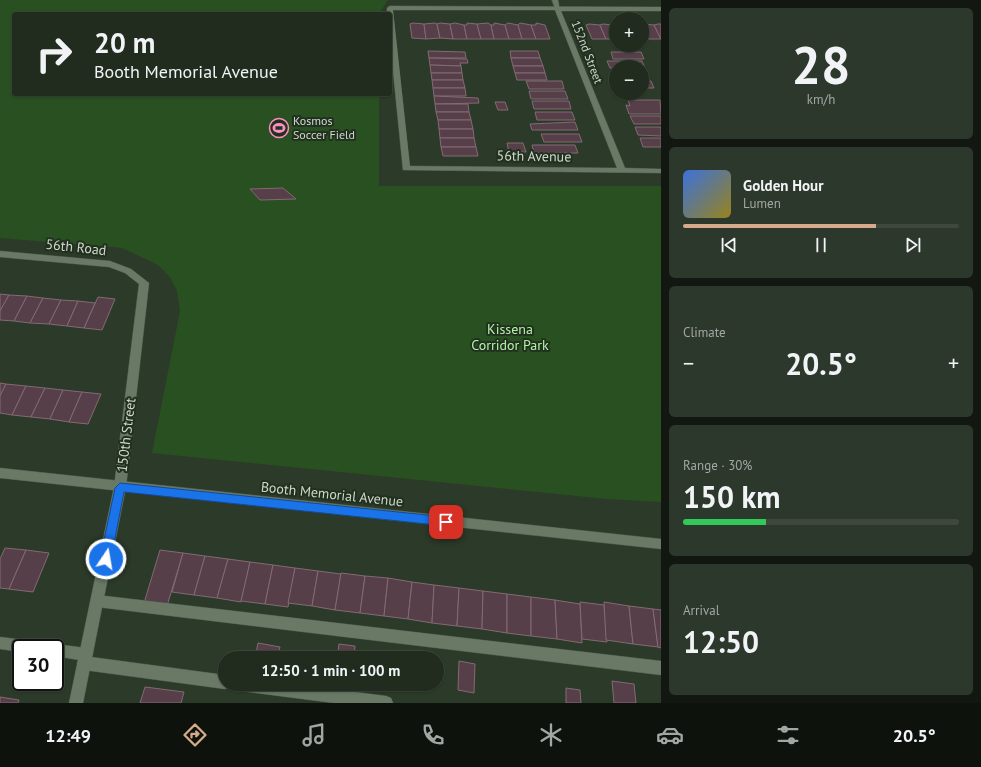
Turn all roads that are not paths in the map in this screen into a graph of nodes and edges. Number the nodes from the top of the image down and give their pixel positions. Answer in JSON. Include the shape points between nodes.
{"nodes":[{"id":1,"x":555,"y":0,"type":"edge"},
{"id":2,"x":558,"y":10,"type":"junction"},
{"id":3,"x":661,"y":10,"type":"edge"},
{"id":4,"x":390,"y":12,"type":"edge"},
{"id":5,"x":392,"y":28,"type":"edge"},
{"id":6,"x":622,"y":170,"type":"junction"},
{"id":7,"x":661,"y":171,"type":"edge"},
{"id":8,"x":0,"y":254,"type":"edge"},
{"id":9,"x":144,"y":283,"type":"joint"},
{"id":10,"x":0,"y":473,"type":"edge"},
{"id":11,"x":120,"y":488,"type":"junction"},
{"id":12,"x":661,"y":544,"type":"edge"},
{"id":13,"x":97,"y":602,"type":"junction"},
{"id":14,"x":0,"y":643,"type":"edge"},
{"id":15,"x":12,"y":644,"type":"edge"},
{"id":16,"x":64,"y":653,"type":"edge"},
{"id":17,"x":85,"y":659,"type":"junction"},
{"id":18,"x":661,"y":668,"type":"edge"},
{"id":19,"x":218,"y":681,"type":"edge"},
{"id":20,"x":294,"y":691,"type":"edge"},
{"id":21,"x":76,"y":703,"type":"edge"},
{"id":22,"x":386,"y":703,"type":"edge"}],
"edges":[{"from":1,"to":2,"type":"street","name":"152nd Street"},
{"from":2,"to":3,"type":"street"},
{"from":2,"to":4,"type":"street","name":"56th Avenue","via":[[390,8]]},
{"from":2,"to":6,"type":"street","name":"152nd Street"},
{"from":5,"to":6,"type":"street","name":"56th Avenue","via":[[406,168]]},
{"from":6,"to":7,"type":"street","name":"56th Avenue"},
{"from":8,"to":9,"type":"street","name":"56th Road","via":[[110,264],[128,271]]},
{"from":9,"to":11,"type":"street","name":"150th Street"},
{"from":10,"to":11,"type":"street","name":"Booth Memorial Avenue"},
{"from":11,"to":12,"type":"street","name":"Booth Memorial Avenue"},
{"from":11,"to":13,"type":"street","name":"150th Street"},
{"from":13,"to":17,"type":"street","name":"150th Street"},
{"from":13,"to":18,"type":"street"},
{"from":14,"to":15,"type":"street"},
{"from":16,"to":17,"type":"street"},
{"from":17,"to":19,"type":"street"},
{"from":17,"to":21,"type":"street","name":"150th Street"},
{"from":20,"to":22,"type":"street"}]}
